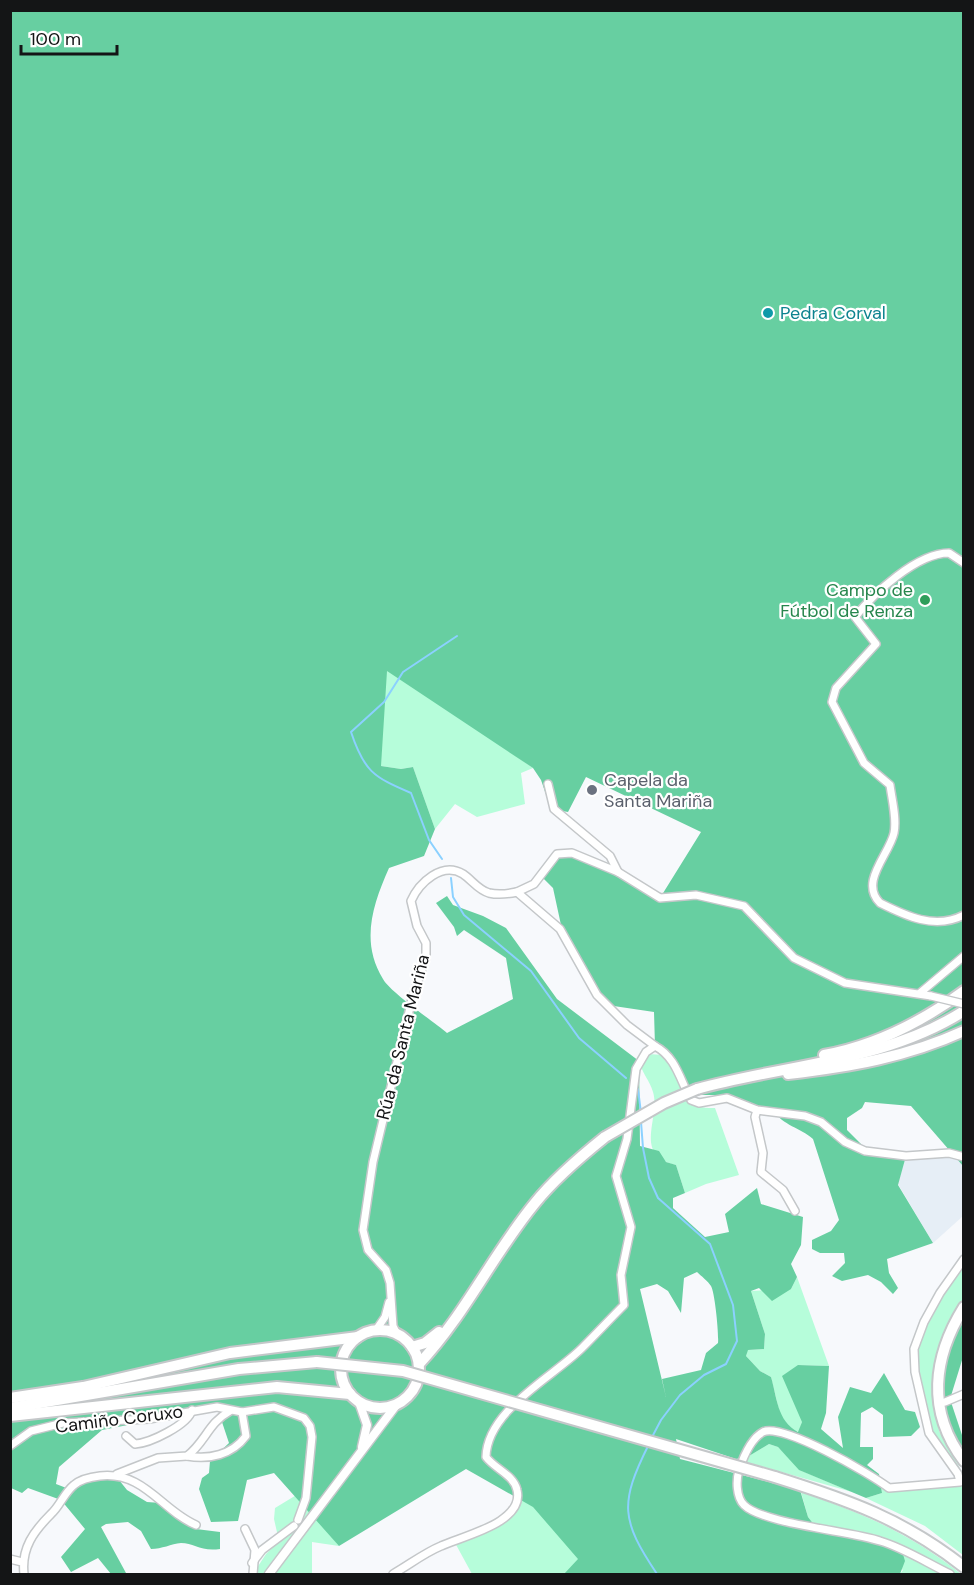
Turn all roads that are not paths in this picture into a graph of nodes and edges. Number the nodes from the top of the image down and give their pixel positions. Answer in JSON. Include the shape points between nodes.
{"nodes":[{"id":1,"x":963,"y":563,"type":"edge"},
{"id":2,"x":548,"y":784,"type":"dead end"},
{"id":3,"x":618,"y":872,"type":"junction"},
{"id":4,"x":517,"y":892,"type":"junction"},
{"id":5,"x":963,"y":915,"type":"edge"},
{"id":6,"x":963,"y":956,"type":"edge"},
{"id":7,"x":963,"y":991,"type":"edge"},
{"id":8,"x":920,"y":993,"type":"junction"},
{"id":9,"x":963,"y":1004,"type":"edge"},
{"id":10,"x":963,"y":1011,"type":"edge"},
{"id":11,"x":963,"y":1031,"type":"edge"},
{"id":12,"x":655,"y":1046,"type":"junction"},
{"id":13,"x":734,"y":1078,"type":"junction"},
{"id":14,"x":757,"y":1110,"type":"junction"},
{"id":15,"x":963,"y":1157,"type":"edge"},
{"id":16,"x":795,"y":1211,"type":"dead end"},
{"id":17,"x":963,"y":1259,"type":"edge"},
{"id":18,"x":390,"y":1293,"type":"junction"},
{"id":19,"x":963,"y":1307,"type":"edge"},
{"id":20,"x":460,"y":1314,"type":"junction"},
{"id":21,"x":376,"y":1330,"type":"junction"},
{"id":22,"x":397,"y":1334,"type":"junction"},
{"id":23,"x":358,"y":1337,"type":"junction"},
{"id":24,"x":412,"y":1347,"type":"junction"},
{"id":25,"x":419,"y":1364,"type":"junction"},
{"id":26,"x":350,"y":1394,"type":"junction"},
{"id":27,"x":963,"y":1394,"type":"edge"},
{"id":28,"x":10,"y":1398,"type":"edge"},
{"id":29,"x":359,"y":1402,"type":"junction"},
{"id":30,"x":945,"y":1402,"type":"dead end"},
{"id":31,"x":397,"y":1404,"type":"junction"},
{"id":32,"x":932,"y":1407,"type":"dead end"},
{"id":33,"x":10,"y":1408,"type":"edge"},
{"id":34,"x":192,"y":1410,"type":"junction"},
{"id":35,"x":924,"y":1410,"type":"junction"},
{"id":36,"x":230,"y":1411,"type":"junction"},
{"id":37,"x":242,"y":1412,"type":"junction"},
{"id":38,"x":10,"y":1416,"type":"edge"},
{"id":39,"x":126,"y":1436,"type":"dead end"},
{"id":40,"x":10,"y":1446,"type":"edge"},
{"id":41,"x":187,"y":1456,"type":"junction"},
{"id":42,"x":355,"y":1460,"type":"junction"},
{"id":43,"x":963,"y":1461,"type":"edge"},
{"id":44,"x":117,"y":1474,"type":"junction"},
{"id":45,"x":309,"y":1522,"type":"junction"},
{"id":46,"x":296,"y":1523,"type":"junction"},
{"id":47,"x":196,"y":1525,"type":"dead end"},
{"id":48,"x":246,"y":1529,"type":"dead end"},
{"id":49,"x":298,"y":1536,"type":"junction"},
{"id":50,"x":10,"y":1559,"type":"edge"},
{"id":51,"x":22,"y":1562,"type":"junction"},
{"id":52,"x":252,"y":1563,"type":"junction"},
{"id":53,"x":963,"y":1567,"type":"edge"},
{"id":54,"x":24,"y":1575,"type":"edge"},
{"id":55,"x":253,"y":1575,"type":"edge"},
{"id":56,"x":269,"y":1575,"type":"edge"},
{"id":57,"x":393,"y":1575,"type":"edge"},
{"id":58,"x":950,"y":1575,"type":"edge"}],
"edges":[{"from":1,"to":5,"type":"street","via":[[949,553],[936,554],[889,583],[865,605],[855,617],[876,644],[836,688],[832,702],[864,763],[890,785],[894,831],[874,875],[875,898],[920,920],[944,921]]},
{"from":2,"to":3,"type":"street","via":[[554,809],[610,856]]},
{"from":3,"to":4,"type":"street","via":[[563,852],[557,854],[534,884]]},
{"from":3,"to":8,"type":"street","via":[[660,898],[696,895],[744,906],[794,958],[845,983]]},
{"from":4,"to":12,"type":"street","via":[[560,929],[597,995]]},
{"from":4,"to":18,"type":"street","name":"Rúa da Santa Mariña","via":[[489,893],[460,872],[436,872],[411,901],[426,943],[426,957],[412,999],[373,1162],[363,1230],[368,1250],[386,1270]]},
{"from":6,"to":8,"type":"street"},
{"from":7,"to":13,"type":"main road","via":[[924,1017],[862,1044]]},
{"from":8,"to":9,"type":"street","bridge":true},
{"from":10,"to":13,"type":"main road","via":[[907,1040],[874,1051]]},
{"from":11,"to":13,"type":"main road","via":[[876,1062]]},
{"from":12,"to":14,"type":"street","via":[[672,1059],[691,1100],[699,1103],[728,1098]]},
{"from":12,"to":57,"type":"street","via":[[646,1052],[636,1069],[627,1139],[616,1176],[631,1227],[621,1275],[624,1305],[582,1349],[529,1390],[492,1434],[486,1457],[514,1481],[518,1491],[510,1513],[498,1524],[440,1546]]},
{"from":13,"to":20,"type":"main road","bridge":true,"via":[[664,1102],[605,1137],[568,1167],[534,1204]]},
{"from":14,"to":15,"type":"street","via":[[806,1116],[865,1151],[906,1156],[949,1153]]},
{"from":14,"to":16,"type":"street","via":[[763,1153],[761,1172],[783,1190]]},
{"from":17,"to":35,"type":"street","via":[[924,1322],[914,1349]]},
{"from":18,"to":21,"type":"street","via":[[385,1317]]},
{"from":18,"to":22,"type":"street","name":"Rúa da Santa Mariña"},
{"from":19,"to":43,"type":"main road","via":[[943,1347],[938,1380],[944,1423]]},
{"from":20,"to":24,"type":"main road","via":[[430,1340]]},
{"from":20,"to":25,"type":"main road"},
{"from":21,"to":22,"type":"main road"},
{"from":21,"to":23,"type":"main road"},
{"from":22,"to":24,"type":"main road"},
{"from":23,"to":26,"type":"main road","via":[[346,1350],[341,1368]]},
{"from":23,"to":28,"type":"main road","via":[[230,1353],[72,1389]]},
{"from":24,"to":25,"type":"main road"},
{"from":25,"to":31,"type":"main road","via":[[414,1389]]},
{"from":26,"to":29,"type":"main road"},
{"from":26,"to":38,"type":"main road","via":[[277,1387]]},
{"from":27,"to":30,"type":"street"},
{"from":29,"to":31,"type":"main road","via":[[376,1408]]},
{"from":29,"to":42,"type":"street","via":[[367,1425]]},
{"from":31,"to":42,"type":"street"},
{"from":32,"to":35,"type":"street"},
{"from":33,"to":53,"type":"main road","bridge":true,"via":[[238,1369],[317,1362],[403,1371],[775,1477],[873,1510],[936,1546]]},
{"from":34,"to":36,"type":"street","name":"Camiño Coruxo","via":[[217,1407]]},
{"from":34,"to":39,"type":"street","via":[[183,1422],[148,1442],[135,1444]]},
{"from":34,"to":40,"type":"street","name":"Camiño Coruxo","via":[[149,1419],[63,1423],[31,1431]]},
{"from":35,"to":58,"type":"street","via":[[929,1433],[960,1482],[888,1488],[863,1469],[773,1430],[762,1432],[746,1453],[737,1487],[744,1505],[754,1510],[881,1541]]},
{"from":36,"to":37,"type":"street","name":"Camiño Coruxo"},
{"from":36,"to":41,"type":"street","via":[[213,1423]]},
{"from":37,"to":41,"type":"street","via":[[246,1436],[234,1449],[213,1457]]},
{"from":37,"to":46,"type":"street","name":"Camiño Coruxo","via":[[273,1407],[304,1418],[310,1426],[306,1498]]},
{"from":41,"to":44,"type":"street","via":[[158,1458]]},
{"from":42,"to":45,"type":"street"},
{"from":44,"to":47,"type":"street","via":[[162,1499]]},
{"from":44,"to":51,"type":"street","via":[[92,1477],[69,1489],[54,1512],[37,1527]]},
{"from":45,"to":46,"type":"street"},
{"from":45,"to":49,"type":"street"},
{"from":46,"to":49,"type":"street"},
{"from":46,"to":52,"type":"street"},
{"from":48,"to":52,"type":"street","via":[[255,1550]]},
{"from":49,"to":56,"type":"street"},
{"from":50,"to":51,"type":"street"},
{"from":51,"to":54,"type":"street"},
{"from":52,"to":55,"type":"street"}]}
